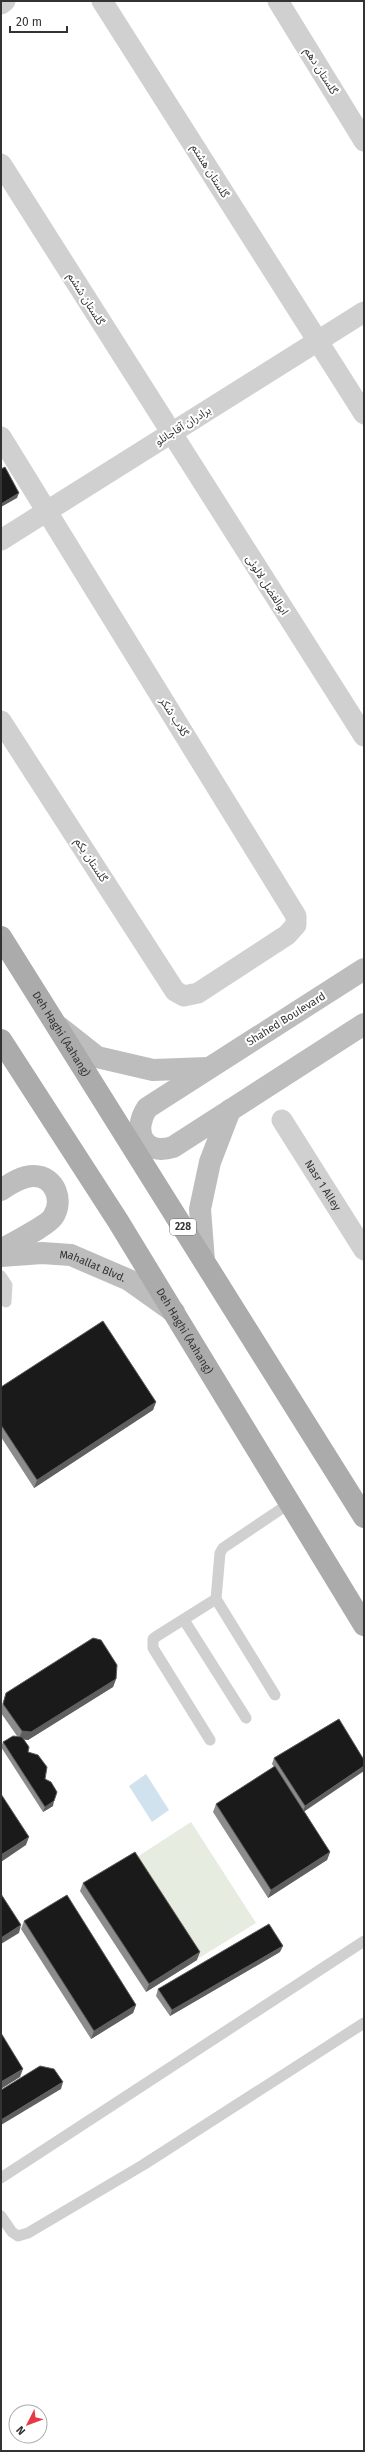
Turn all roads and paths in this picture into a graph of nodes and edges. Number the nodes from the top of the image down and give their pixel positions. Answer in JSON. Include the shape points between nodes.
{"nodes":[{"id":1,"x":5,"y":1,"type":"edge"},
{"id":2,"x":102,"y":1,"type":"edge"},
{"id":3,"x":278,"y":1,"type":"edge"},
{"id":4,"x":1,"y":4,"type":"edge"},
{"id":5,"x":364,"y":140,"type":"edge"},
{"id":6,"x":1,"y":164,"type":"edge"},
{"id":7,"x":364,"y":312,"type":"edge"},
{"id":8,"x":318,"y":340,"type":"junction"},
{"id":9,"x":364,"y":414,"type":"edge"},
{"id":10,"x":170,"y":433,"type":"junction"},
{"id":11,"x":1,"y":437,"type":"edge"},
{"id":12,"x":48,"y":510,"type":"junction"},
{"id":13,"x":1,"y":540,"type":"edge"},
{"id":14,"x":1,"y":721,"type":"edge"},
{"id":15,"x":364,"y":736,"type":"edge"},
{"id":16,"x":1,"y":937,"type":"edge"},
{"id":17,"x":364,"y":969,"type":"edge"},
{"id":18,"x":184,"y":996,"type":"joint"},
{"id":19,"x":364,"y":1024,"type":"edge"},
{"id":20,"x":57,"y":1026,"type":"junction"},
{"id":21,"x":1,"y":1040,"type":"edge"},
{"id":22,"x":208,"y":1068,"type":"junction"},
{"id":23,"x":230,"y":1110,"type":"junction"},
{"id":24,"x":282,"y":1120,"type":"dead end"},
{"id":25,"x":1,"y":1190,"type":"edge"},
{"id":26,"x":1,"y":1250,"type":"edge"},
{"id":27,"x":364,"y":1250,"type":"edge"},
{"id":28,"x":1,"y":1256,"type":"edge"},
{"id":29,"x":204,"y":1261,"type":"junction"},
{"id":30,"x":1,"y":1276,"type":"edge"},
{"id":31,"x":6,"y":1302,"type":"dead end"},
{"id":32,"x":174,"y":1312,"type":"junction"},
{"id":33,"x":290,"y":1503,"type":"junction"},
{"id":34,"x":364,"y":1517,"type":"edge"},
{"id":35,"x":216,"y":1599,"type":"junction"},
{"id":36,"x":184,"y":1620,"type":"junction"},
{"id":37,"x":364,"y":1625,"type":"edge"},
{"id":38,"x":275,"y":1694,"type":"dead end"},
{"id":39,"x":246,"y":1718,"type":"dead end"},
{"id":40,"x":210,"y":1740,"type":"dead end"},
{"id":41,"x":364,"y":1942,"type":"edge"},
{"id":42,"x":364,"y":2023,"type":"edge"},
{"id":43,"x":1,"y":2178,"type":"edge"},
{"id":44,"x":1,"y":2216,"type":"edge"}],
"edges":[{"from":1,"to":4,"type":"street"},
{"from":2,"to":8,"type":"street","name":"گلستان هشتم"},
{"from":3,"to":5,"type":"street","name":"گلستان دهم"},
{"from":6,"to":10,"type":"street","name":"گلستان ششم"},
{"from":7,"to":8,"type":"street","name":"برادران آقاجانلو"},
{"from":8,"to":9,"type":"street","name":"گلستان هشتم"},
{"from":8,"to":10,"type":"street","name":"برادران آقاجانلو"},
{"from":10,"to":12,"type":"street","name":"برادران آقاجانلو"},
{"from":10,"to":15,"type":"street","name":"ابوالفضل لالوئی"},
{"from":11,"to":12,"type":"street","name":"گلاب شکر"},
{"from":12,"to":13,"type":"street","name":"برادران آقاجانلو"},
{"from":12,"to":18,"type":"street","name":"گلاب شکر","via":[[296,916],[296,925],[287,935],[198,993]]},
{"from":14,"to":18,"type":"street","name":"گلستان یکم","via":[[175,991]]},
{"from":16,"to":20,"type":"main road","name":"Deh Haghi (Aahang)","number":"228"},
{"from":17,"to":22,"type":"main road","name":"Shahed Boulevard"},
{"from":19,"to":23,"type":"main road"},
{"from":20,"to":22,"type":"main road","via":[[97,1057],[153,1070]]},
{"from":20,"to":29,"type":"main road","name":"Deh Haghi (Aahang)","number":"228"},
{"from":21,"to":32,"type":"main road","name":"Deh Haghi (Aahang)"},
{"from":22,"to":23,"type":"main road","name":"Shahed Boulevard","via":[[147,1108],[141,1118],[139,1129],[143,1138],[150,1147],[160,1151],[172,1147]]},
{"from":23,"to":29,"type":"main road","via":[[210,1162],[200,1209]]},
{"from":24,"to":27,"type":"street","name":"Nasr 1 Alley"},
{"from":25,"to":26,"type":"main road","via":[[14,1181],[34,1176],[46,1178],[56,1190],[58,1205],[53,1218]]},
{"from":28,"to":32,"type":"main road","name":"Mahallat Blvd.","via":[[42,1253],[71,1255],[130,1280]]},
{"from":29,"to":34,"type":"main road","name":"Deh Haghi (Aahang)","number":"228"},
{"from":30,"to":31,"type":"lane","via":[[7,1285]]},
{"from":32,"to":33,"type":"main road","name":"Deh Haghi (Aahang)"},
{"from":33,"to":35,"type":"lane","via":[[223,1548],[220,1553]]},
{"from":33,"to":37,"type":"main road","name":"Deh Haghi (Aahang)"},
{"from":35,"to":36,"type":"lane"},
{"from":35,"to":38,"type":"lane"},
{"from":36,"to":39,"type":"lane"},
{"from":36,"to":40,"type":"lane","via":[[153,1639],[153,1648]]},
{"from":41,"to":43,"type":"lane"},
{"from":42,"to":44,"type":"lane","via":[[143,2165],[28,2233],[18,2236]]}]}
